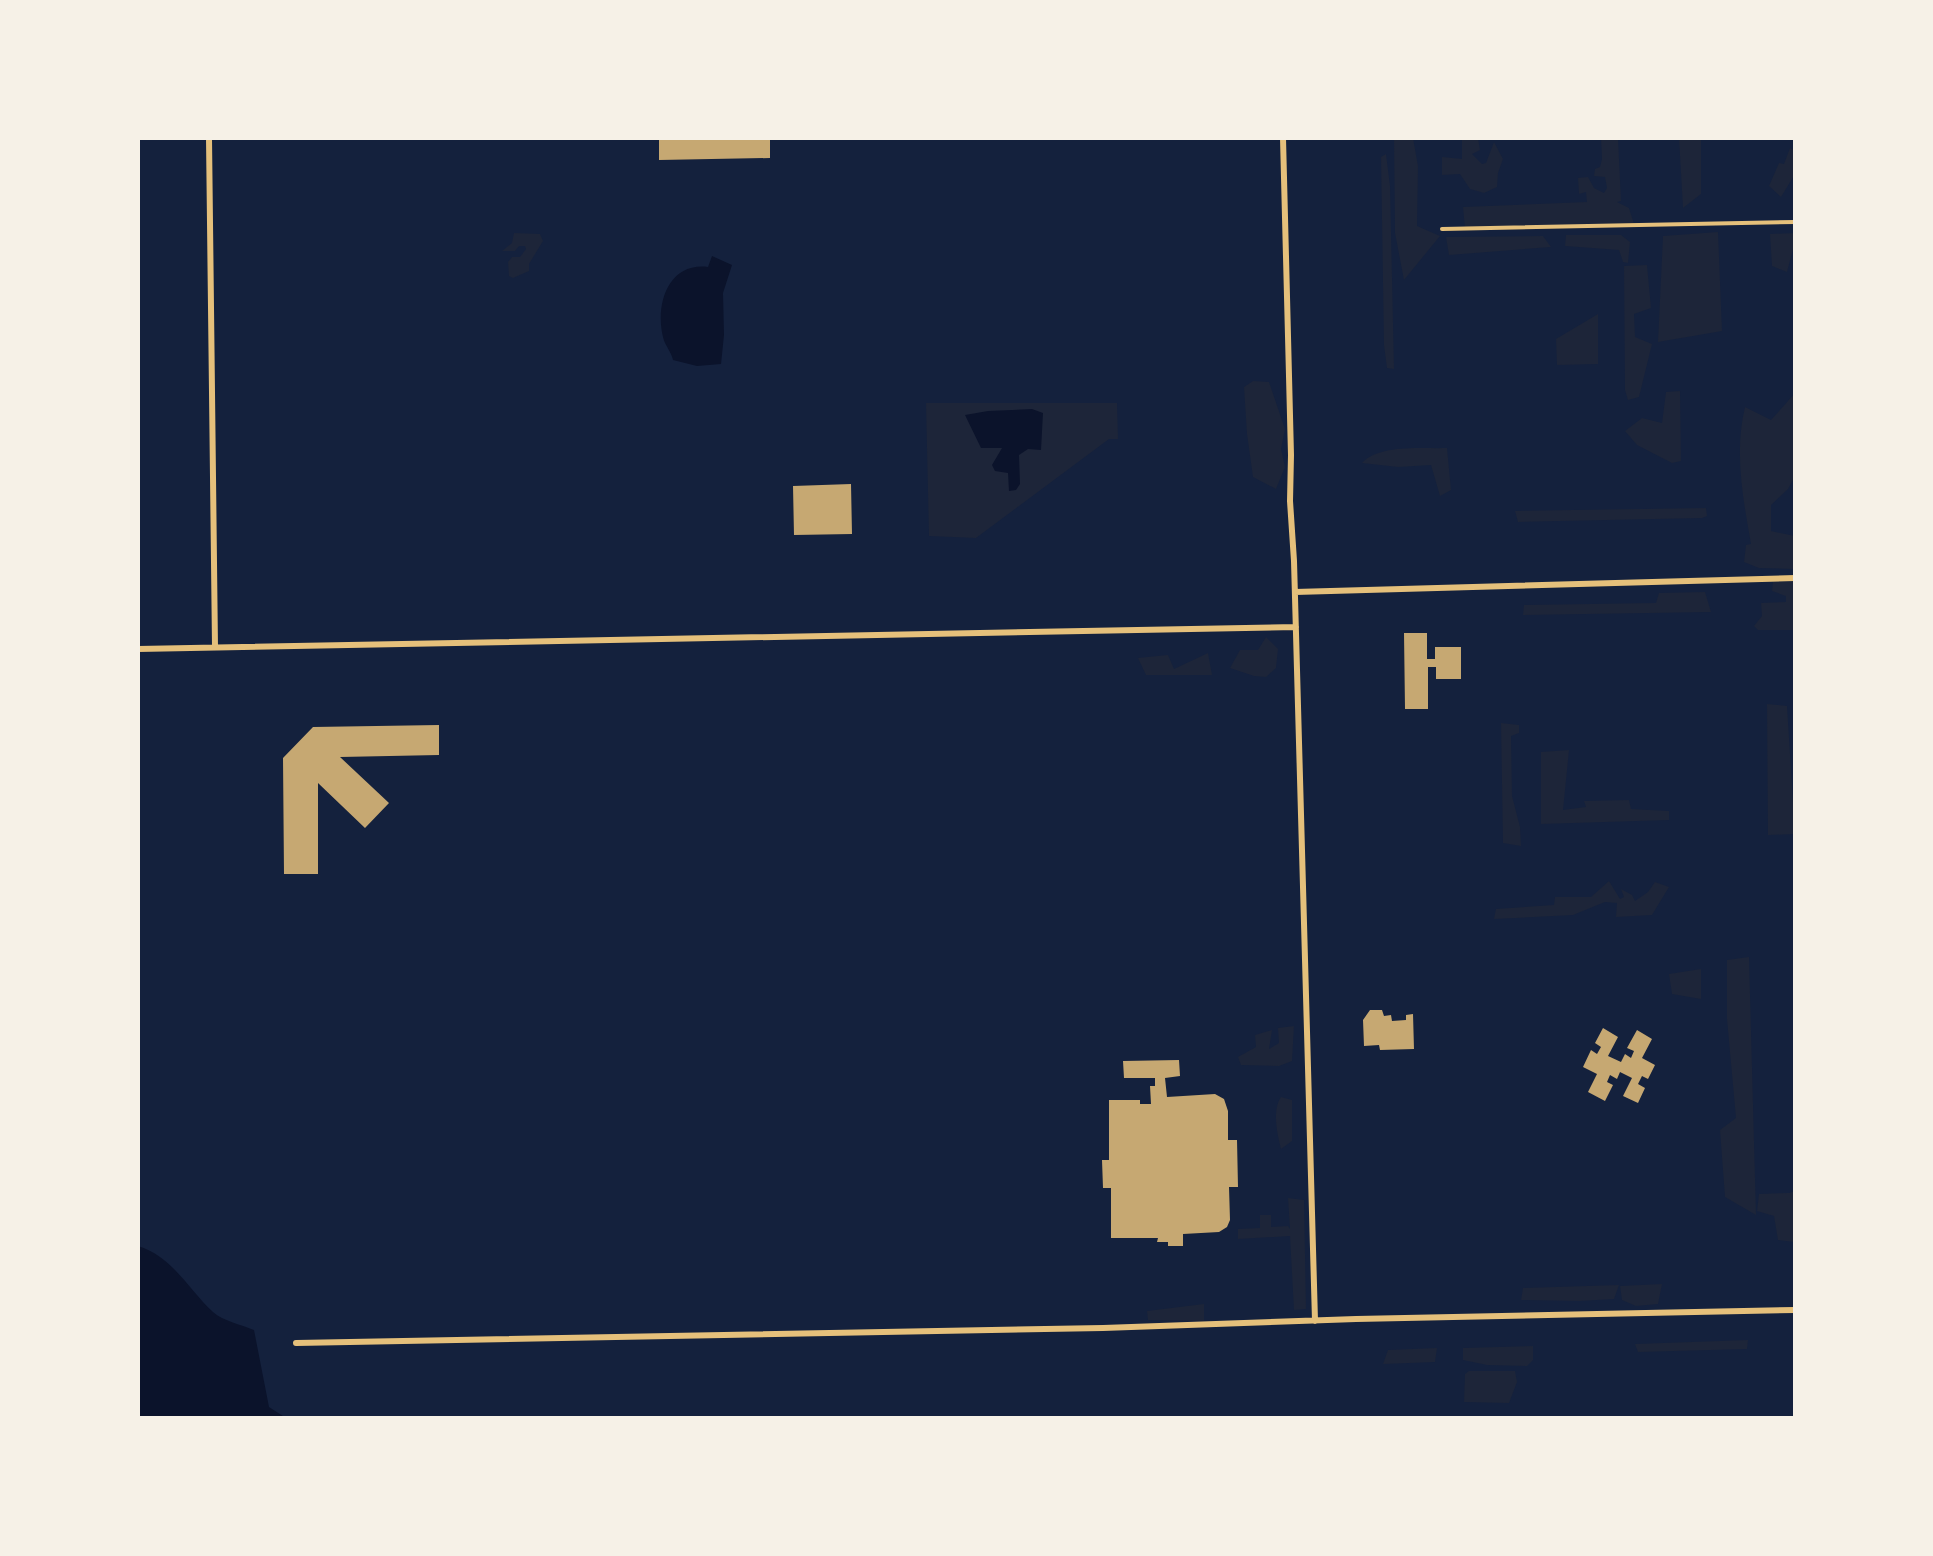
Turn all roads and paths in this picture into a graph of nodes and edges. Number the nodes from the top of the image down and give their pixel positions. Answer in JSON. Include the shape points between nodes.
{"nodes":[{"id":1,"x":209,"y":138,"type":"edge"},
{"id":2,"x":1283,"y":138,"type":"edge"},
{"id":3,"x":1795,"y":222,"type":"edge"},
{"id":4,"x":1442,"y":229,"type":"dead end"},
{"id":5,"x":1795,"y":578,"type":"edge"},
{"id":6,"x":1295,"y":592,"type":"junction"},
{"id":7,"x":1296,"y":627,"type":"junction"},
{"id":8,"x":215,"y":647,"type":"junction"},
{"id":9,"x":138,"y":649,"type":"edge"},
{"id":10,"x":1795,"y":1310,"type":"edge"},
{"id":11,"x":1315,"y":1321,"type":"junction"},
{"id":12,"x":296,"y":1343,"type":"dead end"}],
"edges":[{"from":1,"to":8,"type":"street"},
{"from":2,"to":6,"type":"street"},
{"from":3,"to":4,"type":"street"},
{"from":5,"to":6,"type":"street"},
{"from":6,"to":7,"type":"street"},
{"from":7,"to":8,"type":"street"},
{"from":7,"to":11,"type":"street"},
{"from":8,"to":9,"type":"street"},
{"from":10,"to":11,"type":"street"},
{"from":11,"to":12,"type":"street"}]}
